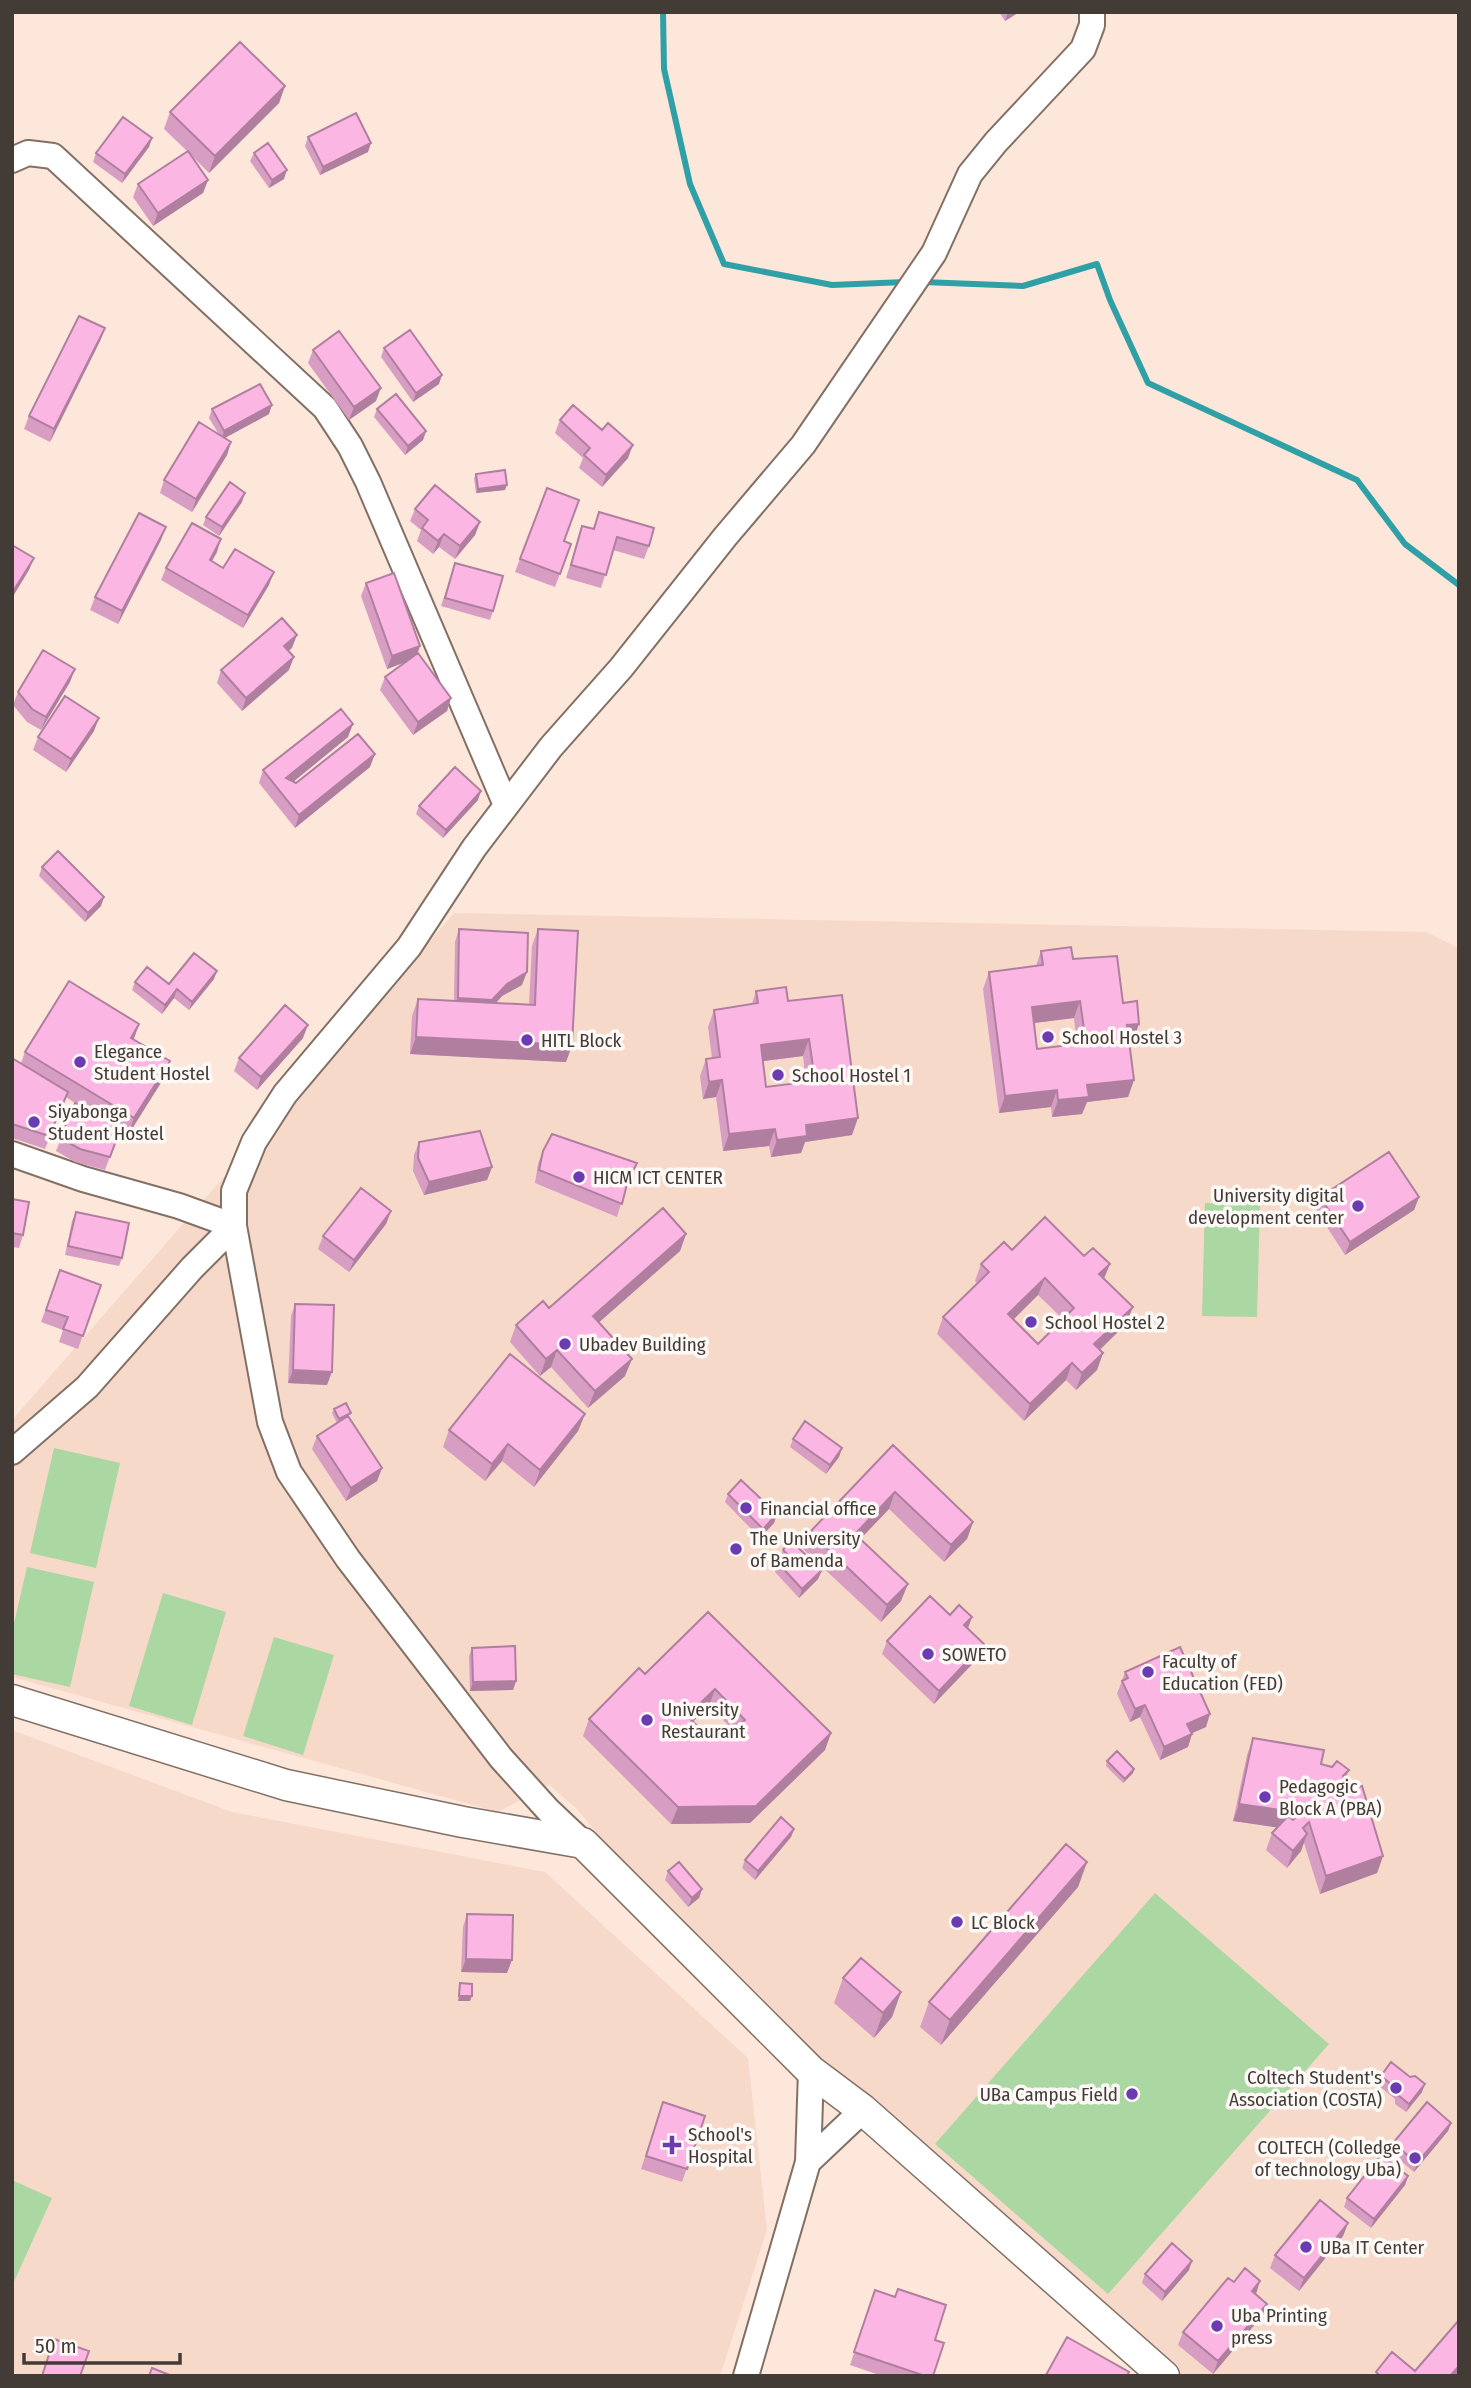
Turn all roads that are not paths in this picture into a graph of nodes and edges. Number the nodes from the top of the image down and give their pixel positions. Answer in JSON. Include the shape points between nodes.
{"nodes":[{"id":1,"x":1092,"y":12,"type":"edge"},
{"id":2,"x":12,"y":160,"type":"edge"},
{"id":3,"x":506,"y":805,"type":"junction"},
{"id":4,"x":12,"y":1154,"type":"edge"},
{"id":5,"x":234,"y":1226,"type":"junction"},
{"id":6,"x":12,"y":1452,"type":"edge"},
{"id":7,"x":12,"y":1700,"type":"edge"},
{"id":8,"x":583,"y":1843,"type":"junction"},
{"id":9,"x":811,"y":2071,"type":"junction"},
{"id":10,"x":863,"y":2110,"type":"junction"},
{"id":11,"x":808,"y":2162,"type":"junction"},
{"id":12,"x":746,"y":2376,"type":"edge"},
{"id":13,"x":1164,"y":2376,"type":"edge"}],
"edges":[{"from":1,"to":3,"type":"street","via":[[1083,49],[970,174],[934,253],[803,445]]},
{"from":2,"to":3,"type":"street","via":[[28,153],[52,156],[325,408],[368,482]]},
{"from":3,"to":5,"type":"street","via":[[409,947],[285,1094],[254,1142],[234,1191]]},
{"from":4,"to":5,"type":"street"},
{"from":5,"to":6,"type":"street","via":[[87,1387]]},
{"from":5,"to":8,"type":"street","via":[[270,1422],[289,1472],[348,1559],[501,1758]]},
{"from":7,"to":8,"type":"street","via":[[286,1784]]},
{"from":8,"to":9,"type":"street"},
{"from":9,"to":10,"type":"street"},
{"from":9,"to":11,"type":"street"},
{"from":10,"to":11,"type":"street"},
{"from":10,"to":13,"type":"street"},
{"from":11,"to":12,"type":"street"}]}
